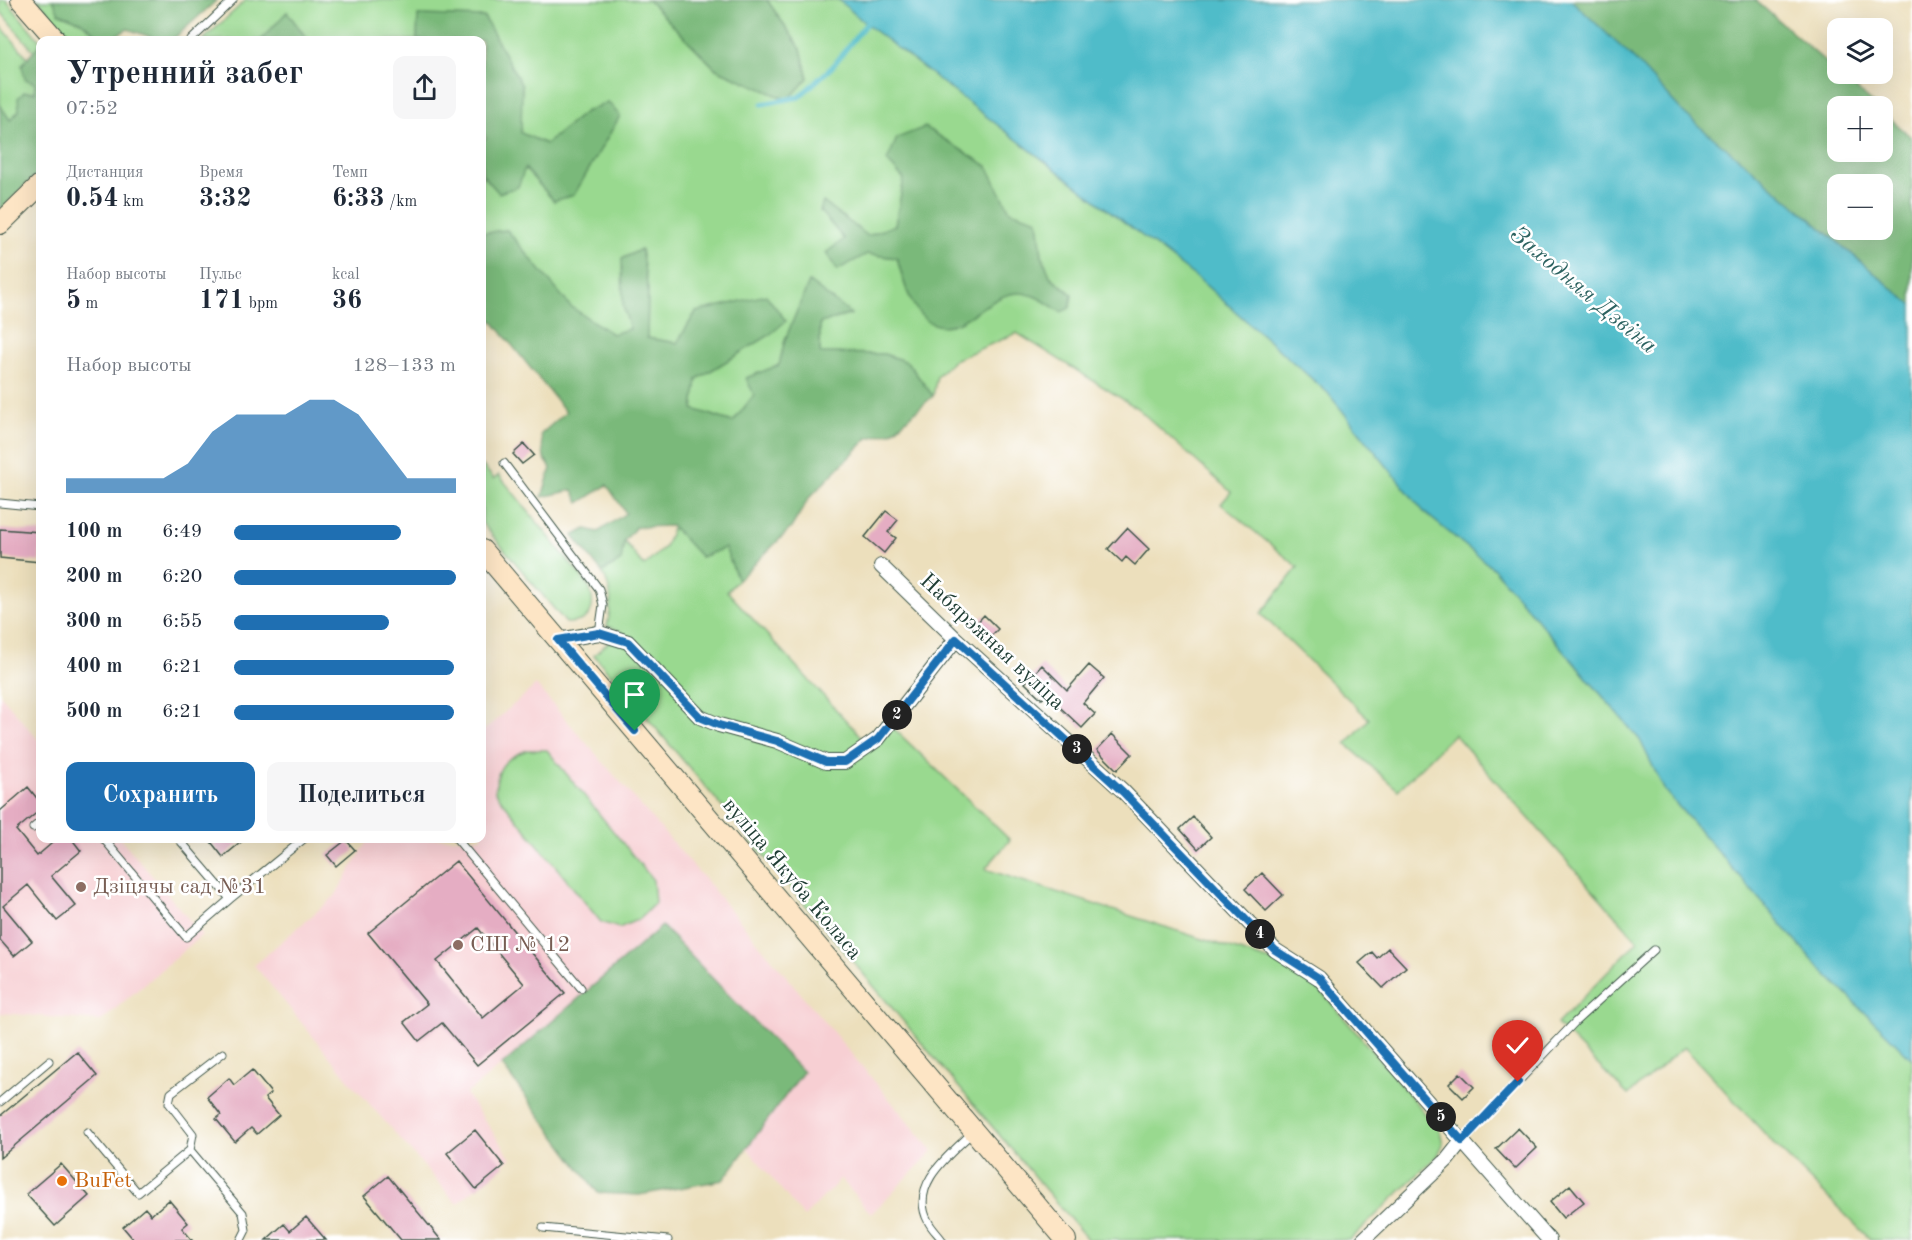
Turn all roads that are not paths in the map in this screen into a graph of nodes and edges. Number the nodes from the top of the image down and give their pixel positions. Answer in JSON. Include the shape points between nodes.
{"nodes":[{"id":1,"x":21,"y":0,"type":"edge"},
{"id":2,"x":233,"y":0,"type":"edge"},
{"id":3,"x":52,"y":36,"type":"edge"},
{"id":4,"x":195,"y":36,"type":"edge"},
{"id":5,"x":36,"y":189,"type":"edge"},
{"id":6,"x":0,"y":224,"type":"edge"},
{"id":7,"x":504,"y":463,"type":"dead end"},
{"id":8,"x":0,"y":503,"type":"edge"},
{"id":9,"x":36,"y":507,"type":"edge"},
{"id":10,"x":486,"y":555,"type":"edge"},
{"id":11,"x":881,"y":566,"type":"dead end"},
{"id":12,"x":599,"y":633,"type":"junction"},
{"id":13,"x":956,"y":639,"type":"junction"},
{"id":14,"x":558,"y":640,"type":"junction"},
{"id":15,"x":36,"y":825,"type":"edge"},
{"id":16,"x":33,"y":828,"type":"dead end"},
{"id":17,"x":106,"y":843,"type":"edge"},
{"id":18,"x":182,"y":843,"type":"edge"},
{"id":19,"x":299,"y":843,"type":"edge"},
{"id":20,"x":460,"y":843,"type":"edge"},
{"id":21,"x":230,"y":899,"type":"junction"},
{"id":22,"x":1654,"y":950,"type":"dead end"},
{"id":23,"x":581,"y":988,"type":"dead end"},
{"id":24,"x":223,"y":1053,"type":"dead end"},
{"id":25,"x":49,"y":1061,"type":"dead end"},
{"id":26,"x":0,"y":1102,"type":"edge"},
{"id":27,"x":974,"y":1131,"type":"junction"},
{"id":28,"x":87,"y":1132,"type":"dead end"},
{"id":29,"x":1462,"y":1141,"type":"junction"},
{"id":30,"x":190,"y":1150,"type":"junction"},
{"id":31,"x":543,"y":1227,"type":"dead end"},
{"id":32,"x":241,"y":1240,"type":"edge"},
{"id":33,"x":668,"y":1240,"type":"edge"},
{"id":34,"x":942,"y":1240,"type":"edge"},
{"id":35,"x":1066,"y":1240,"type":"edge"},
{"id":36,"x":1363,"y":1240,"type":"edge"},
{"id":37,"x":1549,"y":1240,"type":"edge"}],
"edges":[{"from":1,"to":3,"type":"street"},
{"from":2,"to":4,"type":"lane"},
{"from":5,"to":6,"type":"street"},
{"from":7,"to":12,"type":"lane","via":[[599,589],[603,605]]},
{"from":8,"to":9,"type":"lane"},
{"from":10,"to":14,"type":"street","name":"вуліца Якуба Коласа"},
{"from":11,"to":13,"type":"street","name":"Набярэжная вуліца"},
{"from":12,"to":13,"type":"street","via":[[628,642],[700,717],[777,741],[826,762],[845,762],[878,739]]},
{"from":12,"to":14,"type":"street"},
{"from":13,"to":29,"type":"street","name":"Набярэжная вуліца","via":[[1123,792],[1275,950],[1319,978]]},
{"from":14,"to":27,"type":"street","name":"вуліца Якуба Коласа"},
{"from":15,"to":16,"type":"lane"},
{"from":17,"to":21,"type":"lane","via":[[186,937]]},
{"from":18,"to":21,"type":"lane"},
{"from":19,"to":21,"type":"lane"},
{"from":20,"to":23,"type":"lane"},
{"from":22,"to":29,"type":"lane","via":[[1575,1022]]},
{"from":24,"to":30,"type":"lane","via":[[171,1093],[169,1103],[193,1134]]},
{"from":25,"to":26,"type":"lane"},
{"from":27,"to":34,"type":"lane","via":[[932,1173],[924,1187],[927,1221]]},
{"from":27,"to":35,"type":"street","name":"вуліца Якуба Коласа"},
{"from":28,"to":30,"type":"lane","via":[[138,1193]]},
{"from":29,"to":36,"type":"street"},
{"from":29,"to":37,"type":"street","name":"Набярэжная вуліца"},
{"from":30,"to":32,"type":"lane","via":[[243,1213],[246,1230]]},
{"from":31,"to":33,"type":"lane"}]}
